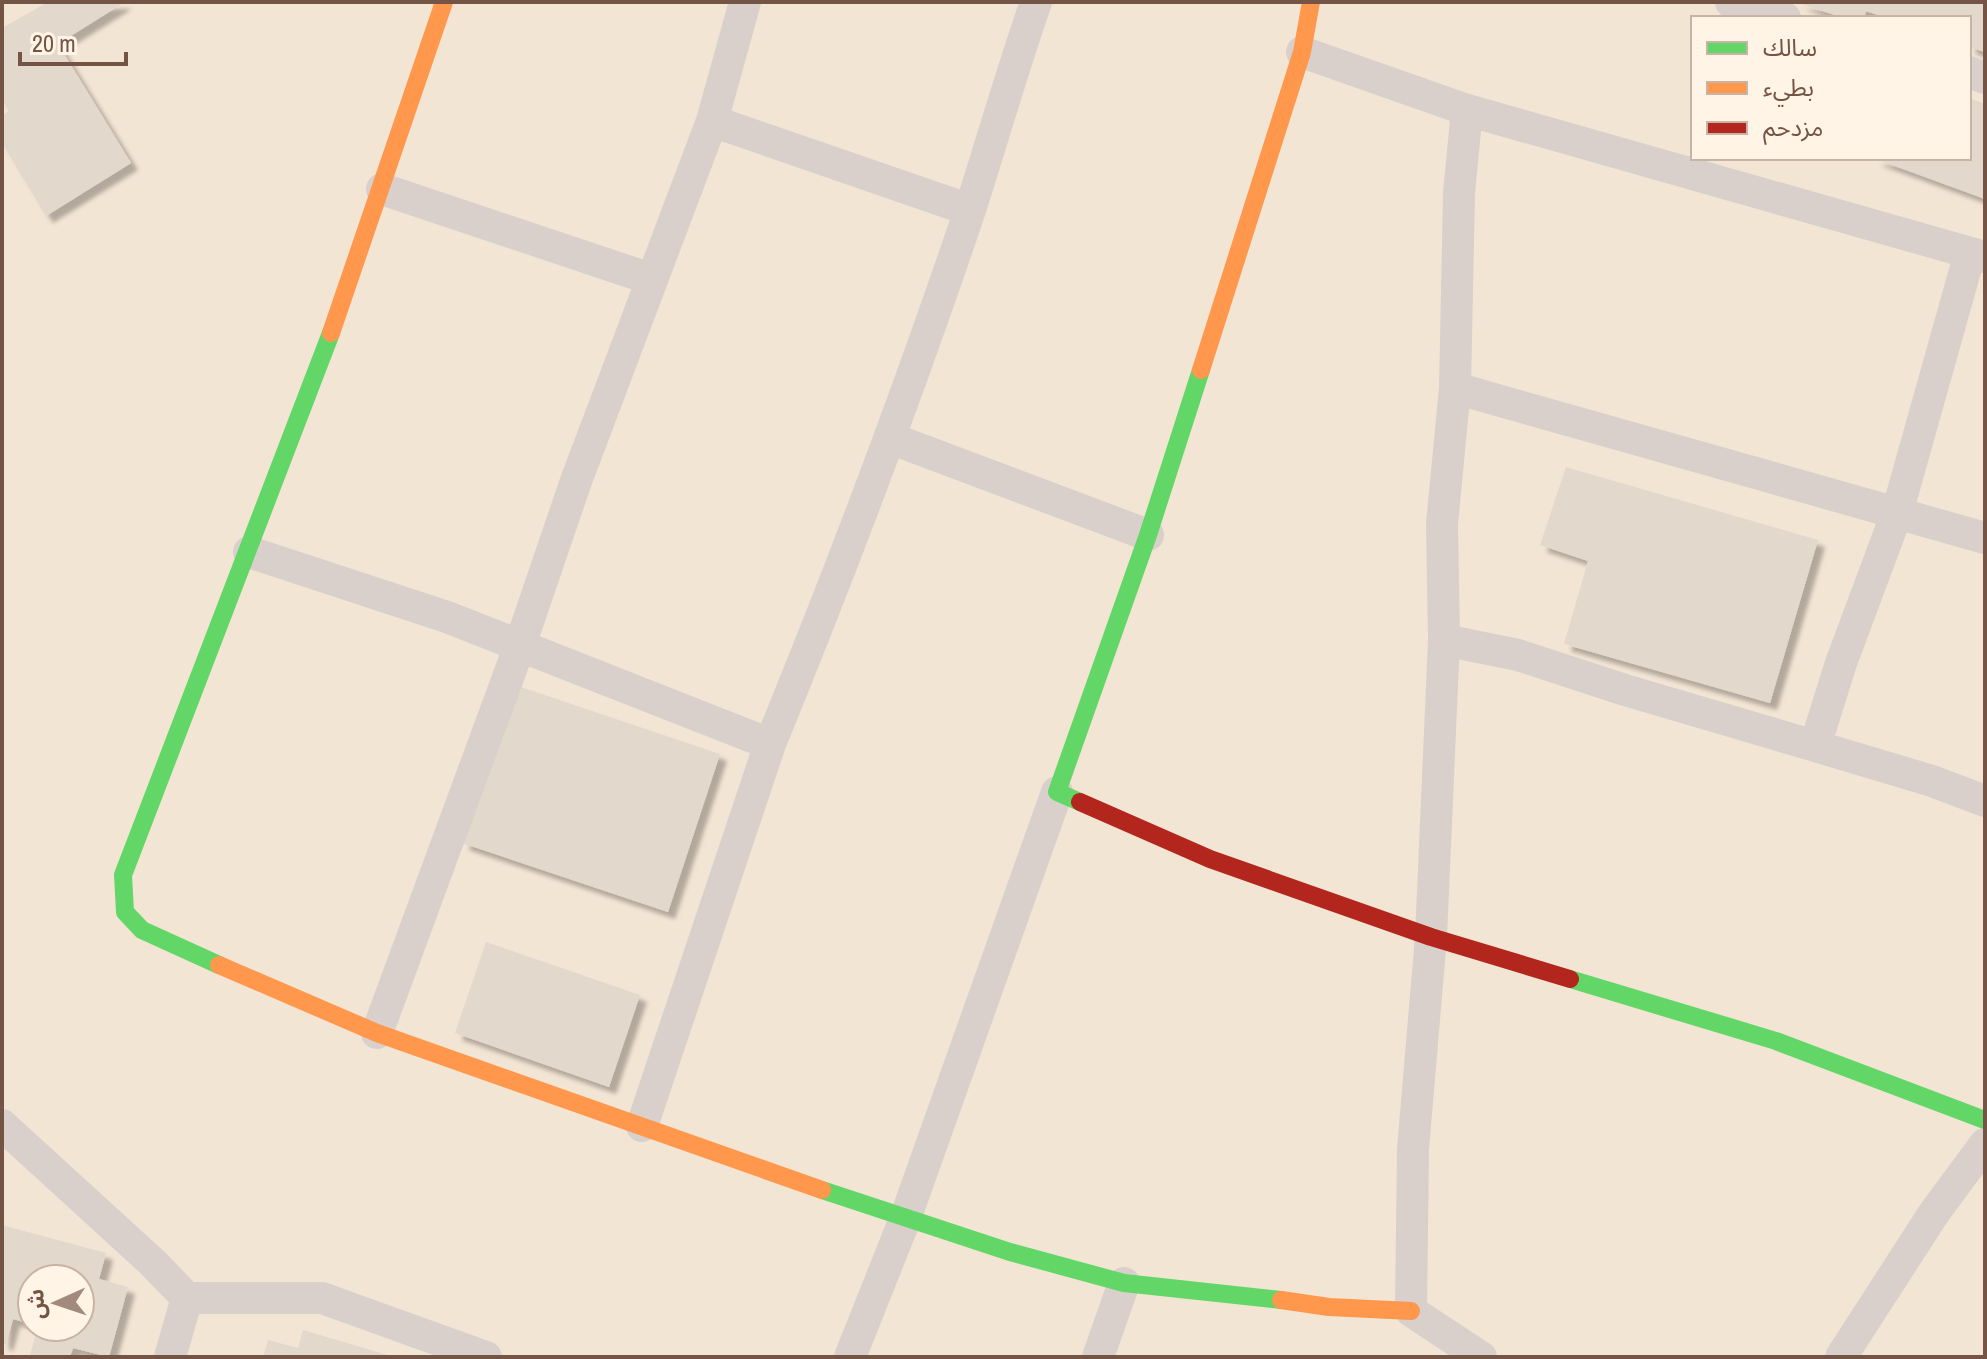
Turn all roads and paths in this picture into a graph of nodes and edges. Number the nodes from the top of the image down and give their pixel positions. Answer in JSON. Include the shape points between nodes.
{"nodes":[{"id":1,"x":444,"y":2,"type":"edge"},
{"id":2,"x":745,"y":2,"type":"edge"},
{"id":3,"x":1036,"y":2,"type":"edge"},
{"id":4,"x":1311,"y":2,"type":"edge"},
{"id":5,"x":1745,"y":4,"type":"edge"},
{"id":6,"x":1779,"y":16,"type":"edge"},
{"id":7,"x":1302,"y":52,"type":"junction"},
{"id":8,"x":1467,"y":110,"type":"junction"},
{"id":9,"x":712,"y":121,"type":"junction"},
{"id":10,"x":382,"y":189,"type":"junction"},
{"id":11,"x":970,"y":210,"type":"junction"},
{"id":12,"x":1977,"y":255,"type":"edge"},
{"id":13,"x":651,"y":279,"type":"junction"},
{"id":14,"x":1455,"y":388,"type":"junction"},
{"id":15,"x":890,"y":438,"type":"junction"},
{"id":16,"x":1897,"y":513,"type":"junction"},
{"id":17,"x":1148,"y":535,"type":"junction"},
{"id":18,"x":1985,"y":538,"type":"edge"},
{"id":19,"x":249,"y":552,"type":"junction"},
{"id":20,"x":1444,"y":640,"type":"junction"},
{"id":21,"x":520,"y":645,"type":"junction"},
{"id":22,"x":770,"y":744,"type":"junction"},
{"id":23,"x":1815,"y":746,"type":"junction"},
{"id":24,"x":1057,"y":792,"type":"junction"},
{"id":25,"x":1985,"y":801,"type":"edge"},
{"id":26,"x":1431,"y":937,"type":"junction"},
{"id":27,"x":377,"y":1033,"type":"junction"},
{"id":28,"x":1985,"y":1120,"type":"edge"},
{"id":29,"x":2,"y":1125,"type":"edge"},
{"id":30,"x":642,"y":1126,"type":"junction"},
{"id":31,"x":1985,"y":1144,"type":"edge"},
{"id":32,"x":905,"y":1219,"type":"junction"},
{"id":33,"x":1124,"y":1283,"type":"junction"},
{"id":34,"x":187,"y":1298,"type":"junction"},
{"id":35,"x":1411,"y":1311,"type":"junction"},
{"id":36,"x":170,"y":1357,"type":"edge"},
{"id":37,"x":486,"y":1357,"type":"edge"},
{"id":38,"x":850,"y":1357,"type":"edge"},
{"id":39,"x":1098,"y":1357,"type":"edge"},
{"id":40,"x":1481,"y":1357,"type":"edge"},
{"id":41,"x":1841,"y":1357,"type":"edge"}],
"edges":[{"from":1,"to":10,"type":"street"},
{"from":2,"to":9,"type":"street"},
{"from":3,"to":11,"type":"street"},
{"from":4,"to":7,"type":"street"},
{"from":5,"to":6,"type":"street"},
{"from":7,"to":8,"type":"street"},
{"from":7,"to":17,"type":"street"},
{"from":8,"to":12,"type":"street"},
{"from":8,"to":14,"type":"street","via":[[1459,193]]},
{"from":9,"to":11,"type":"street"},
{"from":9,"to":13,"type":"street"},
{"from":10,"to":13,"type":"street"},
{"from":10,"to":19,"type":"street"},
{"from":11,"to":15,"type":"street"},
{"from":12,"to":16,"type":"street"},
{"from":13,"to":21,"type":"street"},
{"from":14,"to":16,"type":"street"},
{"from":14,"to":20,"type":"street","via":[[1442,524]]},
{"from":15,"to":17,"type":"street"},
{"from":15,"to":22,"type":"street"},
{"from":16,"to":18,"type":"street"},
{"from":16,"to":23,"type":"street"},
{"from":17,"to":24,"type":"street"},
{"from":19,"to":21,"type":"street"},
{"from":19,"to":27,"type":"street","via":[[123,875],[125,912],[142,930]]},
{"from":20,"to":23,"type":"street","via":[[1518,655]]},
{"from":20,"to":26,"type":"street"},
{"from":21,"to":22,"type":"street"},
{"from":21,"to":27,"type":"street"},
{"from":22,"to":30,"type":"street"},
{"from":23,"to":25,"type":"street"},
{"from":24,"to":26,"type":"street","via":[[1210,859]]},
{"from":24,"to":32,"type":"street"},
{"from":26,"to":28,"type":"street","via":[[1776,1041]]},
{"from":26,"to":35,"type":"street","via":[[1413,1149]]},
{"from":27,"to":30,"type":"street"},
{"from":29,"to":34,"type":"street"},
{"from":30,"to":32,"type":"street"},
{"from":31,"to":41,"type":"street"},
{"from":32,"to":33,"type":"street"},
{"from":32,"to":38,"type":"street"},
{"from":33,"to":35,"type":"street"},
{"from":33,"to":39,"type":"street"},
{"from":34,"to":36,"type":"street"},
{"from":34,"to":37,"type":"street","via":[[322,1298]]},
{"from":35,"to":40,"type":"street"}]}
